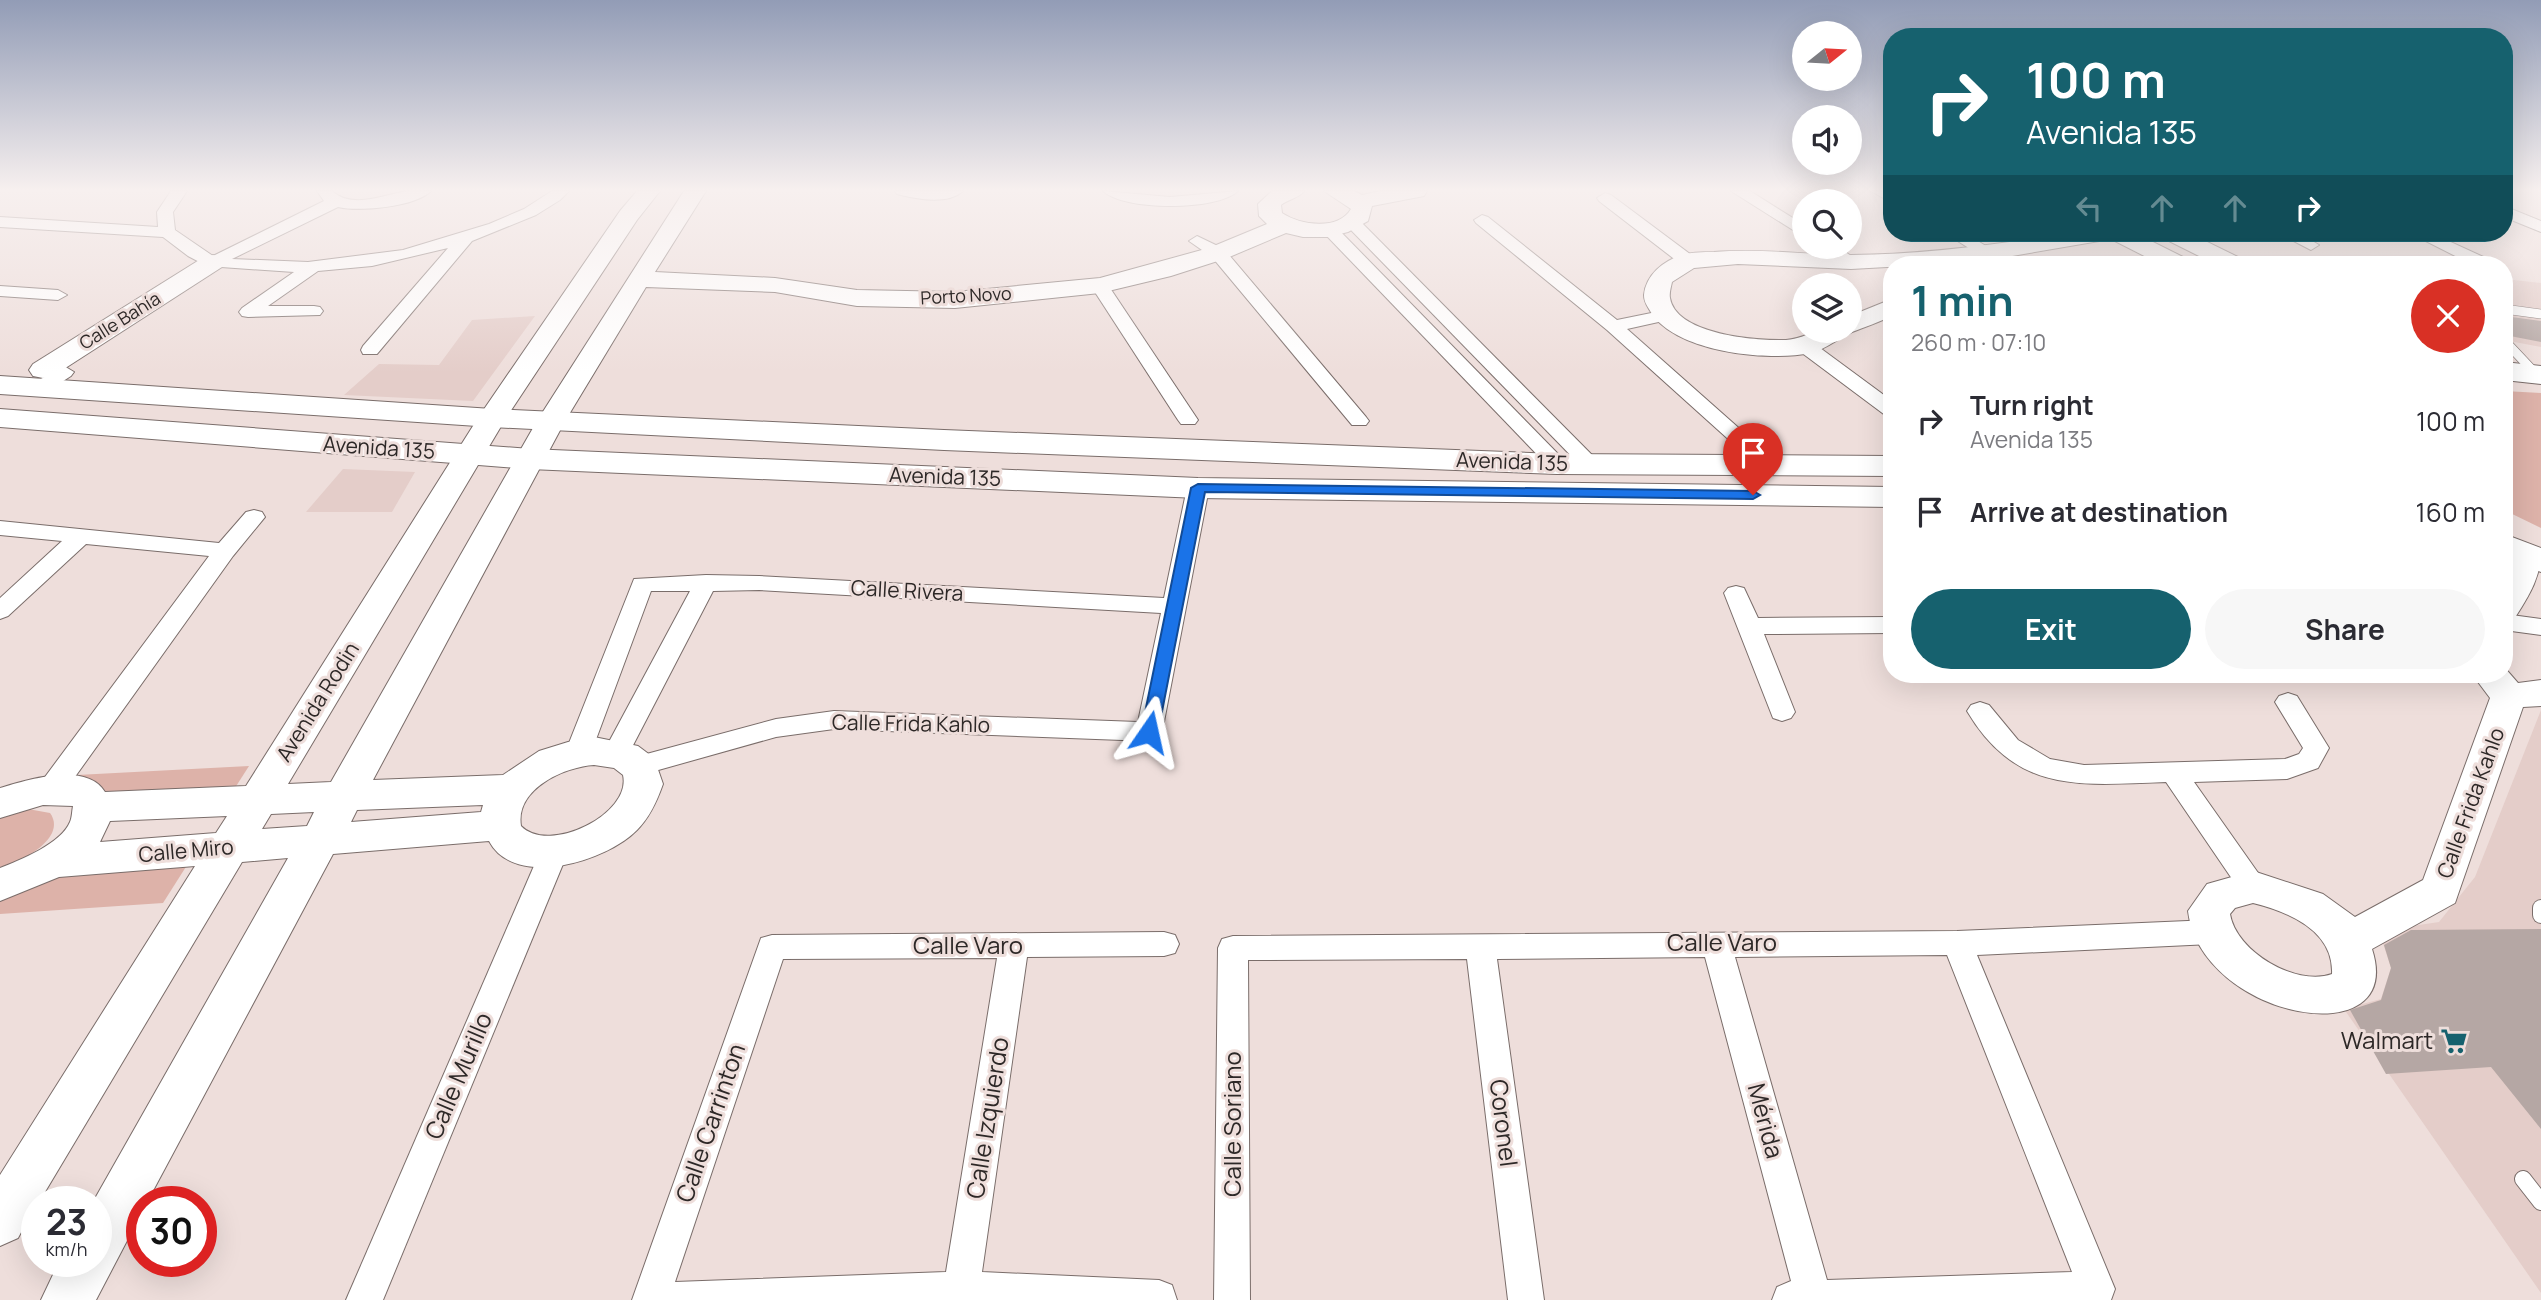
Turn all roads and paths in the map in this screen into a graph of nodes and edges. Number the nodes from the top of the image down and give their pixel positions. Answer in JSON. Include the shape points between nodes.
{"nodes":[{"id":1,"x":192,"y":252,"type":"edge"},
{"id":2,"x":242,"y":252,"type":"edge"},
{"id":3,"x":409,"y":252,"type":"edge"},
{"id":4,"x":454,"y":252,"type":"edge"},
{"id":5,"x":604,"y":252,"type":"edge"},
{"id":6,"x":655,"y":252,"type":"edge"},
{"id":7,"x":1180,"y":252,"type":"edge"},
{"id":8,"x":1198,"y":252,"type":"edge"},
{"id":9,"x":1211,"y":252,"type":"edge"},
{"id":10,"x":1351,"y":252,"type":"edge"},
{"id":11,"x":1394,"y":252,"type":"edge"},
{"id":12,"x":1521,"y":252,"type":"edge"},
{"id":13,"x":1676,"y":252,"type":"edge"},
{"id":14,"x":1997,"y":252,"type":"edge"},
{"id":15,"x":1989,"y":253,"type":"joint"},
{"id":16,"x":1943,"y":256,"type":"edge"},
{"id":17,"x":1846,"y":259,"type":"edge"},
{"id":18,"x":1883,"y":260,"type":"edge"},
{"id":19,"x":1688,"y":261,"type":"junction"},
{"id":20,"x":1851,"y":262,"type":"junction"},
{"id":21,"x":222,"y":263,"type":"junction"},
{"id":22,"x":313,"y":267,"type":"junction"},
{"id":23,"x":642,"y":271,"type":"junction"},
{"id":24,"x":1100,"y":286,"type":"junction"},
{"id":25,"x":0,"y":291,"type":"edge"},
{"id":26,"x":58,"y":295,"type":"dead end"},
{"id":27,"x":2513,"y":310,"type":"edge"},
{"id":28,"x":314,"y":311,"type":"dead end"},
{"id":29,"x":1883,"y":311,"type":"edge"},
{"id":30,"x":2541,"y":314,"type":"edge"},
{"id":31,"x":1666,"y":315,"type":"junction"},
{"id":32,"x":1862,"y":320,"type":"edge"},
{"id":33,"x":1614,"y":326,"type":"junction"},
{"id":34,"x":1812,"y":343,"type":"edge"},
{"id":35,"x":1805,"y":346,"type":"junction"},
{"id":36,"x":2513,"y":349,"type":"edge"},
{"id":37,"x":370,"y":350,"type":"dead end"},
{"id":38,"x":2513,"y":372,"type":"edge"},
{"id":39,"x":2538,"y":375,"type":"edge"},
{"id":40,"x":32,"y":380,"type":"edge"},
{"id":41,"x":1883,"y":404,"type":"edge"},
{"id":42,"x":0,"y":418,"type":"edge"},
{"id":43,"x":492,"y":418,"type":"junction"},
{"id":44,"x":1188,"y":420,"type":"dead end"},
{"id":45,"x":551,"y":421,"type":"junction"},
{"id":46,"x":1359,"y":421,"type":"dead end"},
{"id":47,"x":1547,"y":421,"type":"junction"},
{"id":48,"x":1521,"y":427,"type":"junction"},
{"id":49,"x":1734,"y":434,"type":"dead end"},
{"id":50,"x":470,"y":455,"type":"junction"},
{"id":51,"x":530,"y":459,"type":"junction"},
{"id":52,"x":1557,"y":464,"type":"junction"},
{"id":53,"x":1590,"y":464,"type":"junction"},
{"id":54,"x":1883,"y":466,"type":"edge"},
{"id":55,"x":1198,"y":488,"type":"junction"},
{"id":56,"x":1883,"y":497,"type":"edge"},
{"id":57,"x":254,"y":517,"type":"dead end"},
{"id":58,"x":0,"y":528,"type":"edge"},
{"id":59,"x":81,"y":536,"type":"junction"},
{"id":60,"x":225,"y":551,"type":"junction"},
{"id":61,"x":2525,"y":554,"type":"edge"},
{"id":62,"x":706,"y":582,"type":"junction"},
{"id":63,"x":1736,"y":593,"type":"dead end"},
{"id":64,"x":2513,"y":594,"type":"edge"},
{"id":65,"x":1173,"y":606,"type":"junction"},
{"id":66,"x":0,"y":611,"type":"edge"},
{"id":67,"x":2513,"y":623,"type":"edge"},
{"id":68,"x":1883,"y":625,"type":"edge"},
{"id":69,"x":1748,"y":626,"type":"junction"},
{"id":70,"x":2541,"y":627,"type":"edge"},
{"id":71,"x":2513,"y":688,"type":"edge"},
{"id":72,"x":2288,"y":702,"type":"dead end"},
{"id":73,"x":1980,"y":711,"type":"dead end"},
{"id":74,"x":1782,"y":712,"type":"dead end"},
{"id":75,"x":578,"y":753,"type":"junction"},
{"id":76,"x":626,"y":759,"type":"junction"},
{"id":77,"x":2173,"y":772,"type":"junction"},
{"id":78,"x":52,"y":788,"type":"junction"},
{"id":79,"x":344,"y":796,"type":"junction"},
{"id":80,"x":258,"y":800,"type":"junction"},
{"id":81,"x":0,"y":803,"type":"edge"},
{"id":82,"x":93,"y":807,"type":"junction"},
{"id":83,"x":507,"y":807,"type":"junction"},
{"id":84,"x":320,"y":840,"type":"junction"},
{"id":85,"x":228,"y":848,"type":"junction"},
{"id":86,"x":554,"y":852,"type":"junction"},
{"id":87,"x":53,"y":862,"type":"junction"},
{"id":88,"x":0,"y":885,"type":"edge"},
{"id":89,"x":2253,"y":887,"type":"junction"},
{"id":90,"x":2541,"y":908,"type":"edge"},
{"id":91,"x":2541,"y":915,"type":"edge"},
{"id":92,"x":2211,"y":932,"type":"junction"},
{"id":93,"x":2349,"y":941,"type":"junction"},
{"id":94,"x":1716,"y":943,"type":"junction"},
{"id":95,"x":1957,"y":943,"type":"junction"},
{"id":96,"x":1164,"y":944,"type":"dead end"},
{"id":97,"x":1480,"y":945,"type":"junction"},
{"id":98,"x":1014,"y":946,"type":"junction"},
{"id":99,"x":772,"y":947,"type":"joint"},
{"id":100,"x":1233,"y":948,"type":"joint"},
{"id":101,"x":2523,"y":1180,"type":"dead end"},
{"id":102,"x":2541,"y":1202,"type":"edge"},
{"id":103,"x":112,"y":1217,"type":"edge"},
{"id":104,"x":0,"y":1221,"type":"edge"},
{"id":105,"x":80,"y":1277,"type":"edge"},
{"id":106,"x":961,"y":1290,"type":"junction"},
{"id":107,"x":1159,"y":1298,"type":"dead end"},
{"id":108,"x":1814,"y":1299,"type":"edge"},
{"id":109,"x":67,"y":1300,"type":"edge"},
{"id":110,"x":364,"y":1300,"type":"edge"},
{"id":111,"x":650,"y":1300,"type":"edge"},
{"id":112,"x":676,"y":1300,"type":"edge"},
{"id":113,"x":1232,"y":1300,"type":"edge"},
{"id":114,"x":1526,"y":1300,"type":"edge"},
{"id":115,"x":1790,"y":1300,"type":"edge"}],
"edges":[{"from":1,"to":21,"type":"street"},
{"from":2,"to":21,"type":"street","name":"Calle Bahía"},
{"from":3,"to":22,"type":"street"},
{"from":4,"to":37,"type":"street"},
{"from":5,"to":43,"type":"street","name":"Avenida Rodin"},
{"from":6,"to":23,"type":"street"},
{"from":7,"to":23,"type":"street","name":"Porto Novo","via":[[1021,279],[951,284],[862,281],[766,268]]},
{"from":8,"to":24,"type":"street","name":"Porto Novo","via":[[1162,271]]},
{"from":9,"to":46,"type":"street"},
{"from":10,"to":48,"type":"street"},
{"from":11,"to":47,"type":"street"},
{"from":12,"to":33,"type":"street"},
{"from":13,"to":19,"type":"street"},
{"from":14,"to":15,"type":"street"},
{"from":15,"to":16,"type":"street"},
{"from":17,"to":20,"type":"street"},
{"from":18,"to":20,"type":"street"},
{"from":19,"to":20,"type":"street","via":[[1738,257]]},
{"from":19,"to":31,"type":"street","via":[[1660,279],[1656,298]]},
{"from":21,"to":22,"type":"street"},
{"from":21,"to":40,"type":"street","name":"Calle Bahía"},
{"from":22,"to":28,"type":"street","via":[[248,312]]},
{"from":23,"to":24,"type":"street","name":"Porto Novo","via":[[857,298],[955,300]]},
{"from":23,"to":45,"type":"street"},
{"from":24,"to":44,"type":"street"},
{"from":25,"to":26,"type":"street"},
{"from":27,"to":30,"type":"lane"},
{"from":29,"to":32,"type":"street"},
{"from":31,"to":33,"type":"street"},
{"from":31,"to":35,"type":"street","via":[[1707,340],[1761,348]]},
{"from":33,"to":49,"type":"street"},
{"from":34,"to":35,"type":"street"},
{"from":35,"to":41,"type":"street"},
{"from":36,"to":39,"type":"lane"},
{"from":38,"to":39,"type":"main road"},
{"from":40,"to":43,"type":"main road","name":"Avenida 135"},
{"from":42,"to":50,"type":"main road","name":"Avenida 135"},
{"from":43,"to":45,"type":"main road","name":"Avenida 135"},
{"from":43,"to":50,"type":"street","name":"Avenida Rodin"},
{"from":45,"to":51,"type":"street"},
{"from":45,"to":52,"type":"main road","name":"Avenida 135"},
{"from":47,"to":48,"type":"street"},
{"from":47,"to":53,"type":"street"},
{"from":48,"to":52,"type":"street"},
{"from":50,"to":51,"type":"main road","name":"Avenida 135"},
{"from":50,"to":80,"type":"street","name":"Avenida Rodin"},
{"from":51,"to":55,"type":"main road","name":"Avenida 135"},
{"from":51,"to":79,"type":"street"},
{"from":52,"to":53,"type":"main road","name":"Avenida 135"},
{"from":53,"to":54,"type":"main road","name":"Avenida 135"},
{"from":55,"to":56,"type":"main road","name":"Avenida 135"},
{"from":55,"to":65,"type":"street"},
{"from":57,"to":60,"type":"street"},
{"from":58,"to":59,"type":"street"},
{"from":59,"to":60,"type":"street"},
{"from":59,"to":66,"type":"street"},
{"from":60,"to":78,"type":"street"},
{"from":61,"to":64,"type":"street"},
{"from":62,"to":65,"type":"street","name":"Calle Rivera"},
{"from":62,"to":75,"type":"street","name":"Calle Rivera","via":[[642,584]]},
{"from":62,"to":76,"type":"street"},
{"from":63,"to":69,"type":"street"},
{"from":65,"to":76,"type":"street","name":"Calle Frida Kahlo","via":[[1149,732],[834,720]]},
{"from":67,"to":70,"type":"street"},
{"from":68,"to":69,"type":"street"},
{"from":69,"to":74,"type":"street"},
{"from":71,"to":93,"type":"street","name":"Calle Frida Kahlo","via":[[2440,891]]},
{"from":72,"to":77,"type":"street","via":[[2316,748],[2309,761],[2287,769]]},
{"from":73,"to":77,"type":"street","via":[[2010,747],[2043,768],[2084,775]]},
{"from":75,"to":76,"type":"street"},
{"from":75,"to":83,"type":"street","via":[[537,768]]},
{"from":76,"to":86,"type":"street","via":[[643,777],[638,804],[628,818],[595,841]]},
{"from":77,"to":89,"type":"street"},
{"from":78,"to":81,"type":"street"},
{"from":78,"to":82,"type":"street","via":[[72,789],[86,796]]},
{"from":79,"to":80,"type":"street"},
{"from":79,"to":83,"type":"street"},
{"from":79,"to":84,"type":"street"},
{"from":80,"to":82,"type":"street"},
{"from":80,"to":85,"type":"street","name":"Avenida Rodin"},
{"from":82,"to":87,"type":"street","via":[[90,824]]},
{"from":83,"to":84,"type":"street"},
{"from":83,"to":86,"type":"street","via":[[504,834],[515,845]]},
{"from":84,"to":85,"type":"street","name":"Calle Miro"},
{"from":84,"to":103,"type":"street"},
{"from":85,"to":87,"type":"street","name":"Calle Miro"},
{"from":85,"to":104,"type":"street","name":"Avenida Rodin"},
{"from":86,"to":110,"type":"street","name":"Calle Murillo"},
{"from":87,"to":88,"type":"street"},
{"from":89,"to":92,"type":"street","via":[[2230,889],[2214,898],[2207,913]]},
{"from":89,"to":93,"type":"street","via":[[2307,904]]},
{"from":90,"to":91,"type":"lane"},
{"from":92,"to":93,"type":"street","via":[[2226,954],[2251,975],[2313,996],[2339,993],[2354,982],[2358,963]]},
{"from":92,"to":95,"type":"street","name":"Calle Varo"},
{"from":94,"to":95,"type":"street","name":"Calle Varo"},
{"from":94,"to":97,"type":"street","name":"Calle Varo"},
{"from":94,"to":108,"type":"street","name":"Mérida"},
{"from":95,"to":108,"type":"street","via":[[2097,1289]]},
{"from":96,"to":98,"type":"street","name":"Calle Varo"},
{"from":97,"to":100,"type":"street","name":"Calle Varo"},
{"from":97,"to":114,"type":"street","name":"Coronel"},
{"from":98,"to":99,"type":"street","name":"Calle Varo"},
{"from":98,"to":106,"type":"street","name":"Calle Izquierdo"},
{"from":99,"to":111,"type":"street","name":"Calle Carrinton"},
{"from":100,"to":113,"type":"street","name":"Calle Soriano"},
{"from":101,"to":102,"type":"lane"},
{"from":105,"to":109,"type":"street"},
{"from":106,"to":107,"type":"street"},
{"from":106,"to":112,"type":"street"},
{"from":108,"to":115,"type":"street"}]}
